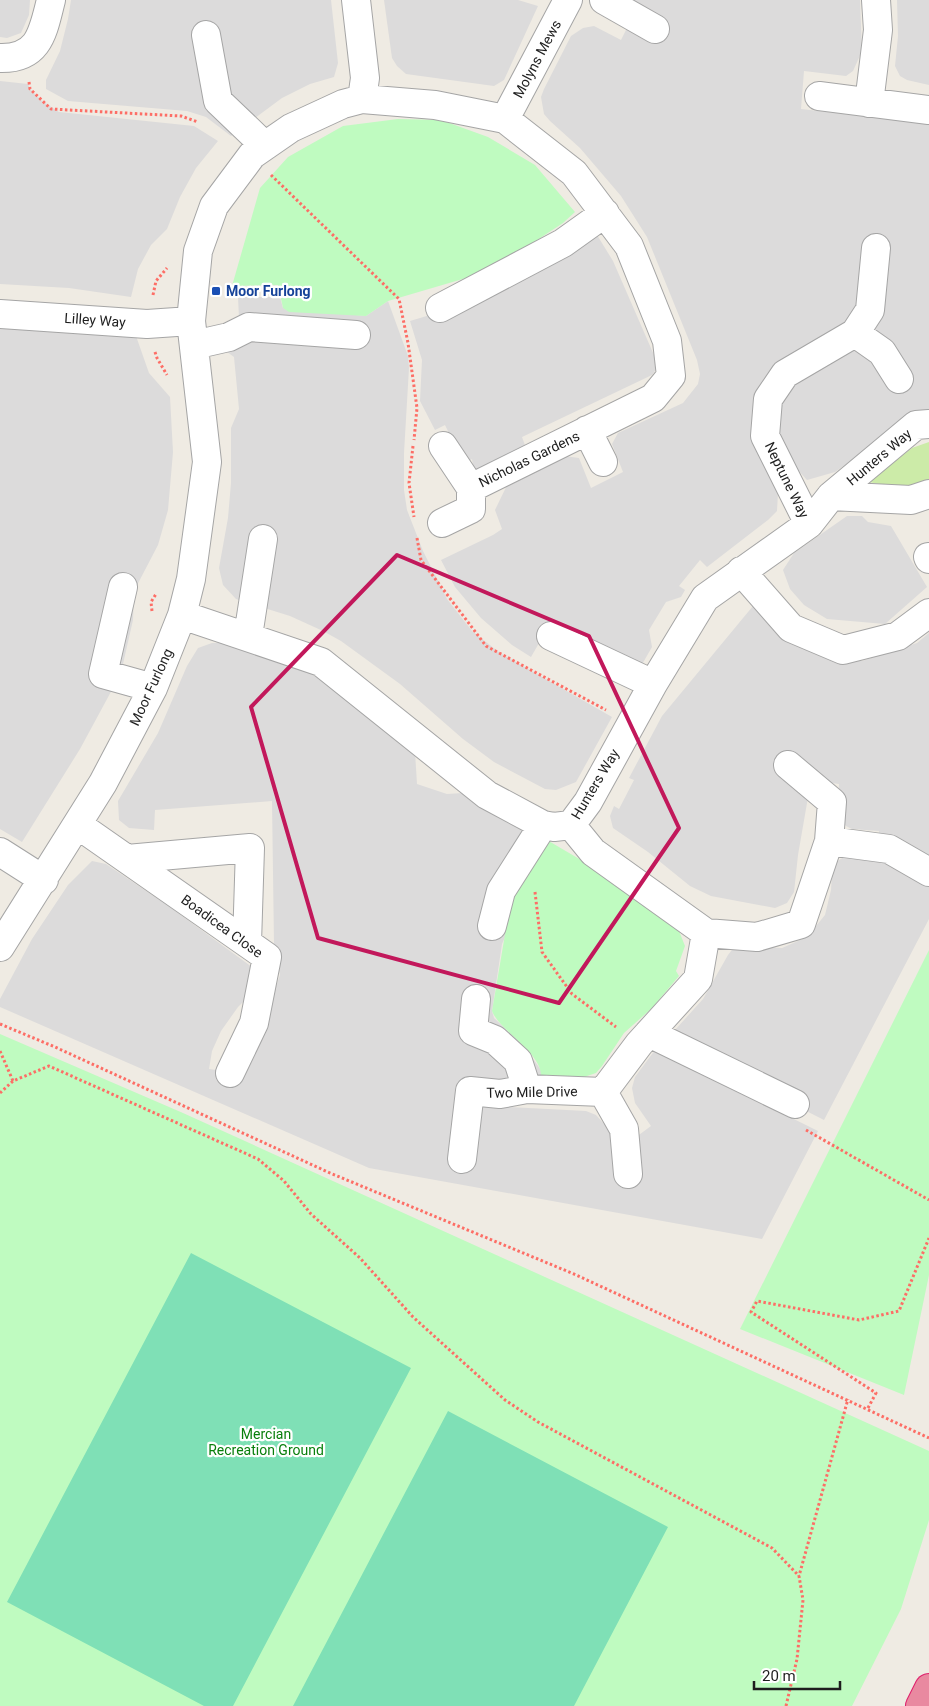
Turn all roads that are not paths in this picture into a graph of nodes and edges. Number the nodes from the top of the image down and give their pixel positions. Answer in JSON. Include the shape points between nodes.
{"nodes":[{"id":1,"x":51,"y":0,"type":"edge"},
{"id":2,"x":356,"y":0,"type":"edge"},
{"id":3,"x":568,"y":0,"type":"edge"},
{"id":4,"x":604,"y":0,"type":"edge"},
{"id":5,"x":876,"y":0,"type":"edge"},
{"id":6,"x":655,"y":29,"type":"dead end"},
{"id":7,"x":206,"y":35,"type":"dead end"},
{"id":8,"x":0,"y":58,"type":"edge"},
{"id":9,"x":819,"y":96,"type":"dead end"},
{"id":10,"x":362,"y":99,"type":"junction"},
{"id":11,"x":869,"y":104,"type":"junction"},
{"id":12,"x":929,"y":110,"type":"edge"},
{"id":13,"x":505,"y":119,"type":"junction"},
{"id":14,"x":265,"y":146,"type":"junction"},
{"id":15,"x":604,"y":213,"type":"junction"},
{"id":16,"x":876,"y":248,"type":"dead end"},
{"id":17,"x":440,"y":308,"type":"dead end"},
{"id":18,"x":0,"y":314,"type":"edge"},
{"id":19,"x":192,"y":333,"type":"junction"},
{"id":20,"x":855,"y":333,"type":"junction"},
{"id":21,"x":356,"y":335,"type":"dead end"},
{"id":22,"x":899,"y":379,"type":"dead end"},
{"id":23,"x":929,"y":424,"type":"edge"},
{"id":24,"x":587,"y":430,"type":"junction"},
{"id":25,"x":443,"y":446,"type":"dead end"},
{"id":26,"x":603,"y":462,"type":"dead end"},
{"id":27,"x":471,"y":488,"type":"junction"},
{"id":28,"x":929,"y":494,"type":"edge"},
{"id":29,"x":831,"y":496,"type":"junction"},
{"id":30,"x":442,"y":523,"type":"dead end"},
{"id":31,"x":809,"y":524,"type":"junction"},
{"id":32,"x":263,"y":539,"type":"dead end"},
{"id":33,"x":740,"y":572,"type":"junction"},
{"id":34,"x":123,"y":587,"type":"dead end"},
{"id":35,"x":929,"y":613,"type":"edge"},
{"id":36,"x":182,"y":615,"type":"junction"},
{"id":37,"x":248,"y":636,"type":"junction"},
{"id":38,"x":551,"y":636,"type":"dead end"},
{"id":39,"x":653,"y":684,"type":"junction"},
{"id":40,"x":153,"y":688,"type":"junction"},
{"id":41,"x":788,"y":765,"type":"dead end"},
{"id":42,"x":78,"y":825,"type":"junction"},
{"id":43,"x":543,"y":825,"type":"junction"},
{"id":44,"x":571,"y":825,"type":"junction"},
{"id":45,"x":829,"y":841,"type":"junction"},
{"id":46,"x":0,"y":852,"type":"edge"},
{"id":47,"x":127,"y":859,"type":"junction"},
{"id":48,"x":929,"y":872,"type":"edge"},
{"id":49,"x":44,"y":880,"type":"junction"},
{"id":50,"x":492,"y":926,"type":"dead end"},
{"id":51,"x":706,"y":933,"type":"junction"},
{"id":52,"x":247,"y":943,"type":"junction"},
{"id":53,"x":0,"y":947,"type":"edge"},
{"id":54,"x":476,"y":1000,"type":"dead end"},
{"id":55,"x":649,"y":1033,"type":"junction"},
{"id":56,"x":230,"y":1073,"type":"dead end"},
{"id":57,"x":527,"y":1089,"type":"junction"},
{"id":58,"x":603,"y":1092,"type":"junction"},
{"id":59,"x":796,"y":1104,"type":"dead end"},
{"id":60,"x":462,"y":1159,"type":"dead end"},
{"id":61,"x":628,"y":1174,"type":"dead end"},
{"id":62,"x":929,"y":1688,"type":"edge"},
{"id":63,"x":920,"y":1706,"type":"edge"}],
"edges":[{"from":1,"to":8,"type":"street","via":[[42,36],[24,55]]},
{"from":2,"to":10,"type":"street","via":[[366,78]]},
{"from":3,"to":13,"type":"street","name":"Molyns Mews"},
{"from":4,"to":6,"type":"street"},
{"from":5,"to":11,"type":"street","via":[[878,30]]},
{"from":7,"to":14,"type":"street","via":[[218,101]]},
{"from":9,"to":11,"type":"street"},
{"from":10,"to":13,"type":"street","name":"Nicholas Gardens","via":[[435,105]]},
{"from":10,"to":14,"type":"street","name":"Moor Furlong","via":[[343,104],[291,128]]},
{"from":11,"to":12,"type":"street"},
{"from":13,"to":15,"type":"street","name":"Nicholas Gardens","via":[[574,173]]},
{"from":14,"to":19,"type":"street","name":"Moor Furlong","via":[[252,155],[214,206],[198,252]]},
{"from":15,"to":17,"type":"street","via":[[563,243]]},
{"from":15,"to":24,"type":"street","name":"Nicholas Gardens","via":[[629,246],[667,342],[671,376],[653,398]]},
{"from":16,"to":20,"type":"street","name":"Neptune Way","via":[[870,310]]},
{"from":18,"to":19,"type":"street","name":"Lilley Way","via":[[147,324]]},
{"from":19,"to":21,"type":"street","name":"Lilley Way","via":[[229,337],[249,327]]},
{"from":19,"to":36,"type":"street","name":"Moor Furlong","via":[[207,462],[191,579]]},
{"from":20,"to":22,"type":"street","via":[[882,352]]},
{"from":20,"to":31,"type":"street","name":"Neptune Way","via":[[785,374],[768,400],[765,436]]},
{"from":23,"to":29,"type":"street","name":"Hunters Way","via":[[916,426]]},
{"from":24,"to":26,"type":"street","name":"Nicholas Gardens"},
{"from":24,"to":27,"type":"street","name":"Nicholas Gardens"},
{"from":25,"to":27,"type":"street","name":"Nicholas Gardens"},
{"from":27,"to":30,"type":"street","name":"Nicholas Gardens","via":[[471,510]]},
{"from":28,"to":29,"type":"street","name":"Hunters Way","via":[[911,500]]},
{"from":29,"to":31,"type":"street","name":"Hunters Way"},
{"from":31,"to":33,"type":"street","name":"Hunters Way"},
{"from":32,"to":37,"type":"street"},
{"from":33,"to":35,"type":"street","via":[[791,628],[843,650],[898,636]]},
{"from":33,"to":39,"type":"street","name":"Hunters Way","via":[[705,598]]},
{"from":34,"to":40,"type":"street","via":[[104,674]]},
{"from":36,"to":37,"type":"street","name":"Hunters Way"},
{"from":36,"to":40,"type":"street","name":"Moor Furlong"},
{"from":37,"to":43,"type":"street","name":"Hunters Way","via":[[321,662],[487,795]]},
{"from":38,"to":39,"type":"street"},
{"from":39,"to":44,"type":"street","name":"Hunters Way","via":[[588,802]]},
{"from":40,"to":42,"type":"street","name":"Moor Furlong"},
{"from":41,"to":45,"type":"street","via":[[832,802]]},
{"from":42,"to":47,"type":"street","name":"Boadicea Close"},
{"from":42,"to":49,"type":"street","name":"Moor Furlong"},
{"from":43,"to":44,"type":"street","name":"Hunters Way"},
{"from":43,"to":50,"type":"street","via":[[502,891]]},
{"from":44,"to":51,"type":"street","via":[[593,852]]},
{"from":45,"to":48,"type":"street","via":[[889,849]]},
{"from":45,"to":51,"type":"street","via":[[801,924],[757,937]]},
{"from":46,"to":49,"type":"street"},
{"from":47,"to":52,"type":"street","name":"Boadicea Close"},
{"from":47,"to":52,"type":"street","via":[[250,848]]},
{"from":49,"to":53,"type":"street","name":"Moor Furlong"},
{"from":51,"to":55,"type":"street","via":[[698,979]]},
{"from":52,"to":56,"type":"street","name":"Boadicea Close","via":[[267,957],[254,1023]]},
{"from":54,"to":57,"type":"street","via":[[473,1031],[495,1040],[518,1061]]},
{"from":55,"to":58,"type":"street"},
{"from":55,"to":59,"type":"street"},
{"from":57,"to":58,"type":"street","name":"Two Mile Drive"},
{"from":57,"to":60,"type":"street","name":"Two Mile Drive","via":[[500,1094],[470,1092]]},
{"from":58,"to":61,"type":"street","via":[[624,1128]]},
{"from":62,"to":63,"type":"highway"}]}
